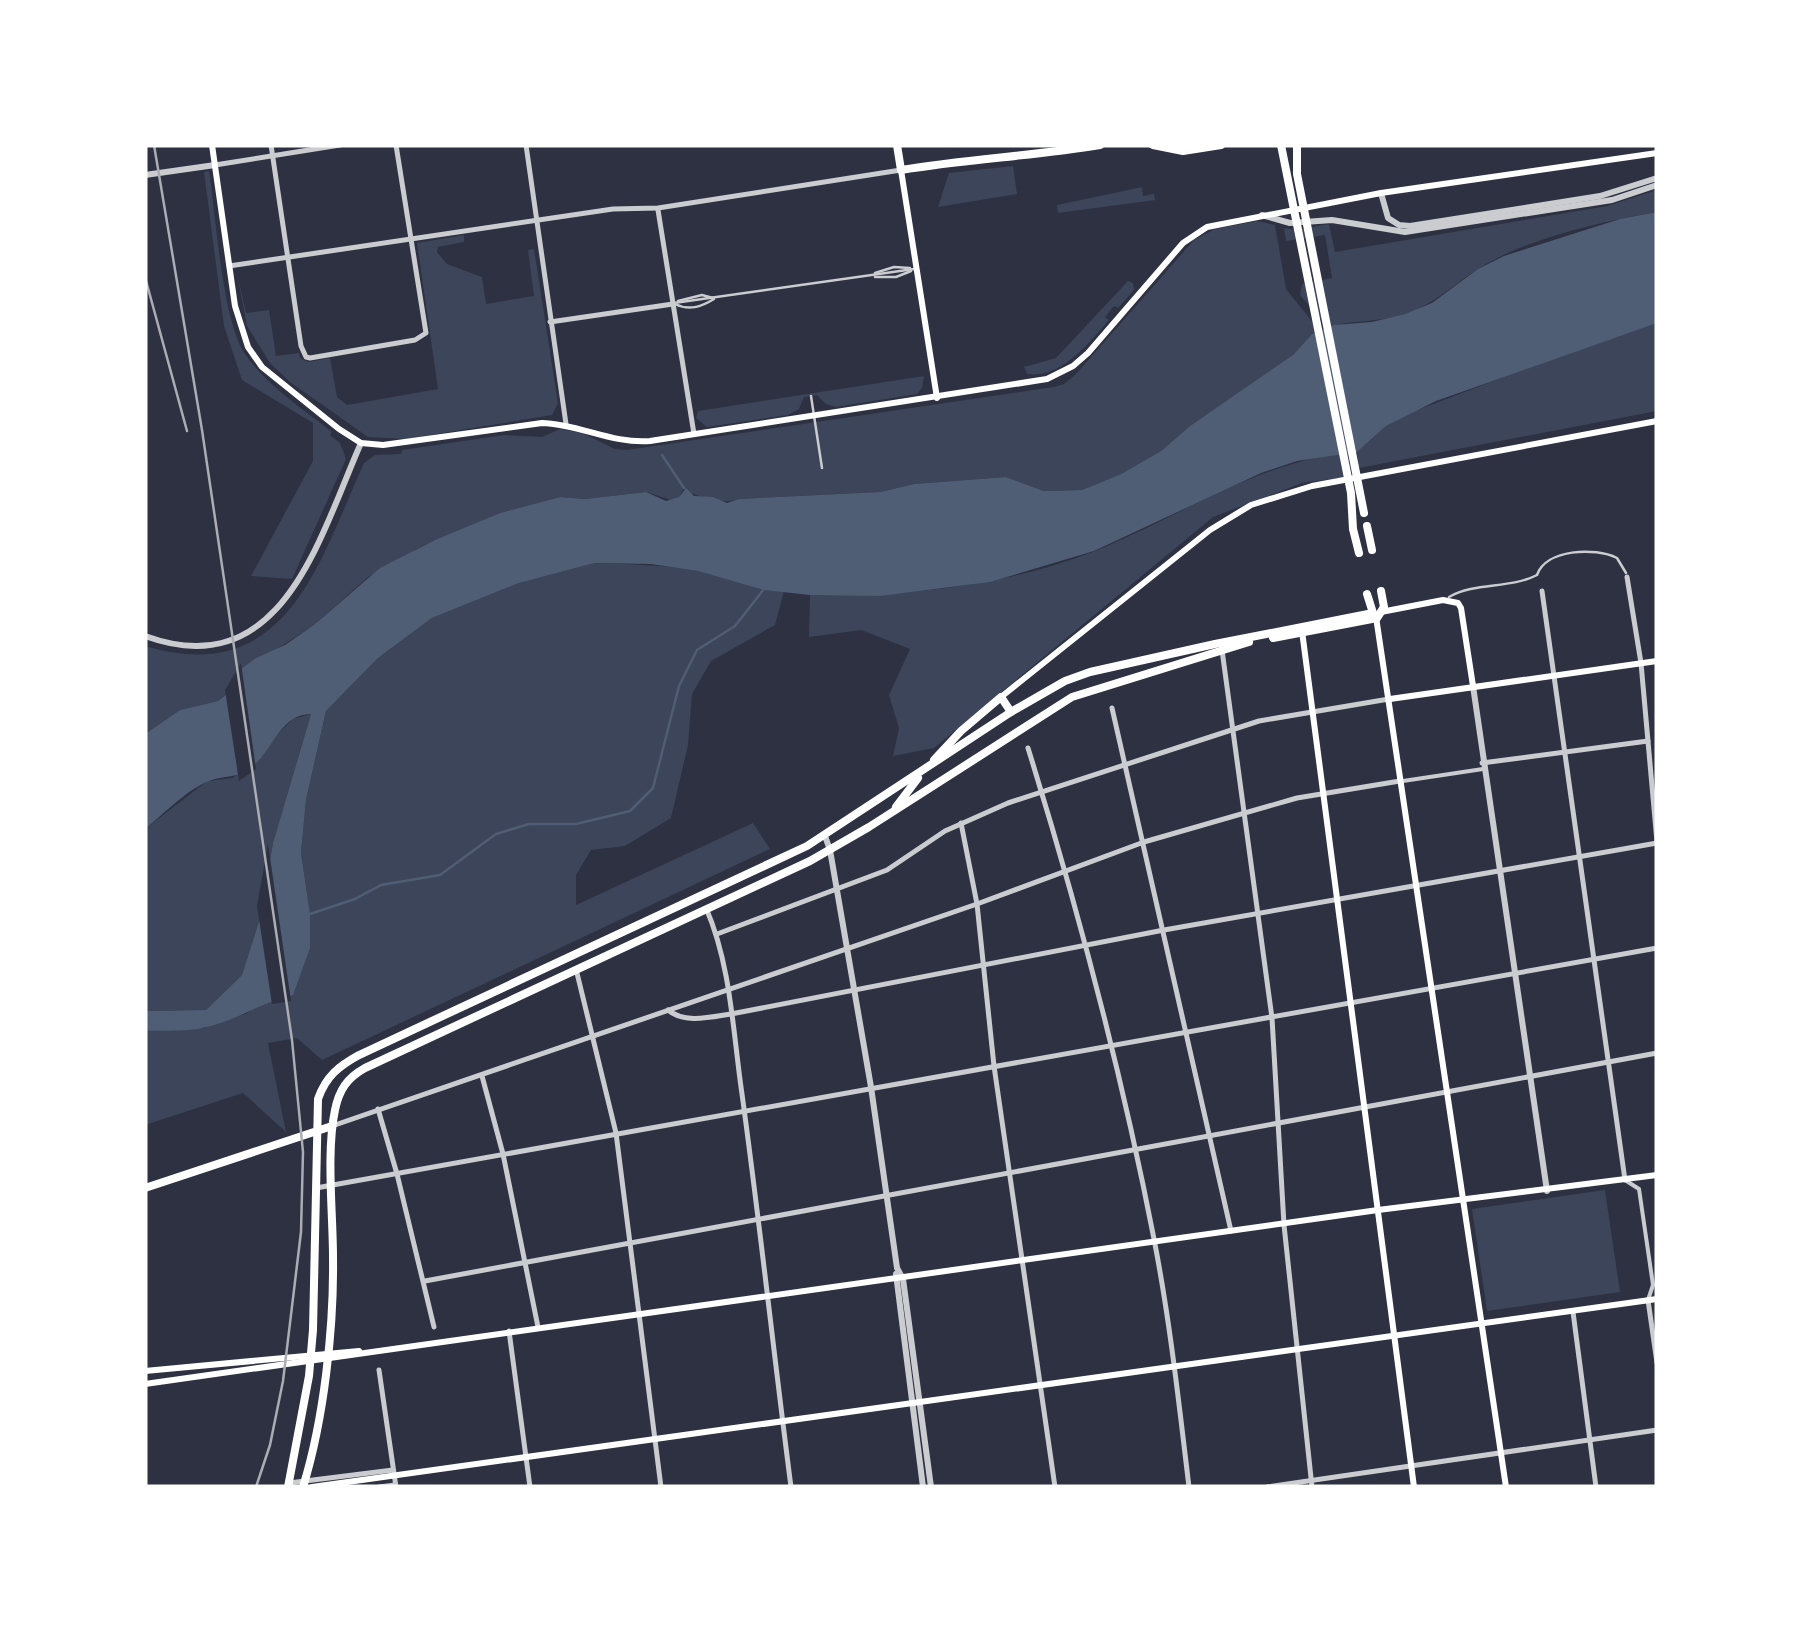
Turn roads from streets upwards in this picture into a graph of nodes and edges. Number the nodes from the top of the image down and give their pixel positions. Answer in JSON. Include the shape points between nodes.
{"nodes":[{"id":1,"x":212,"y":145,"type":"edge"},
{"id":2,"x":271,"y":145,"type":"edge"},
{"id":3,"x":340,"y":145,"type":"edge"},
{"id":4,"x":396,"y":145,"type":"edge"},
{"id":5,"x":526,"y":145,"type":"edge"},
{"id":6,"x":897,"y":145,"type":"edge"},
{"id":7,"x":1100,"y":145,"type":"edge"},
{"id":8,"x":1153,"y":145,"type":"edge"},
{"id":9,"x":1221,"y":145,"type":"edge"},
{"id":10,"x":1298,"y":146,"type":"edge"},
{"id":11,"x":1281,"y":147,"type":"edge"},
{"id":12,"x":1657,"y":153,"type":"edge"},
{"id":13,"x":273,"y":155,"type":"junction"},
{"id":14,"x":215,"y":165,"type":"junction"},
{"id":15,"x":901,"y":170,"type":"junction"},
{"id":16,"x":145,"y":176,"type":"edge"},
{"id":17,"x":1657,"y":182,"type":"edge"},
{"id":18,"x":1380,"y":193,"type":"junction"},
{"id":19,"x":658,"y":208,"type":"junction"},
{"id":20,"x":1284,"y":210,"type":"junction"},
{"id":21,"x":1261,"y":215,"type":"junction"},
{"id":22,"x":536,"y":220,"type":"junction"},
{"id":23,"x":1279,"y":220,"type":"junction"},
{"id":24,"x":411,"y":239,"type":"junction"},
{"id":25,"x":288,"y":257,"type":"junction"},
{"id":26,"x":230,"y":266,"type":"junction"},
{"id":27,"x":673,"y":304,"type":"junction"},
{"id":28,"x":550,"y":322,"type":"junction"},
{"id":29,"x":937,"y":398,"type":"junction"},
{"id":30,"x":1657,"y":421,"type":"edge"},
{"id":31,"x":566,"y":424,"type":"junction"},
{"id":32,"x":694,"y":434,"type":"junction"},
{"id":33,"x":361,"y":443,"type":"junction"},
{"id":34,"x":1355,"y":492,"type":"junction"},
{"id":35,"x":1364,"y":513,"type":"dead end"},
{"id":36,"x":1367,"y":526,"type":"dead end"},
{"id":37,"x":1372,"y":550,"type":"dead end"},
{"id":38,"x":1359,"y":553,"type":"dead end"},
{"id":39,"x":1627,"y":576,"type":"road end"},
{"id":40,"x":1381,"y":591,"type":"dead end"},
{"id":41,"x":1542,"y":591,"type":"dead end"},
{"id":42,"x":1367,"y":594,"type":"dead end"},
{"id":43,"x":1377,"y":614,"type":"junction"},
{"id":44,"x":1302,"y":630,"type":"junction"},
{"id":45,"x":145,"y":636,"type":"edge"},
{"id":46,"x":1218,"y":646,"type":"junction"},
{"id":47,"x":1657,"y":662,"type":"edge"},
{"id":48,"x":1640,"y":663,"type":"junction"},
{"id":49,"x":1552,"y":674,"type":"junction"},
{"id":50,"x":1472,"y":686,"type":"junction"},
{"id":51,"x":1000,"y":697,"type":"junction"},
{"id":52,"x":1390,"y":699,"type":"junction"},
{"id":53,"x":1112,"y":708,"type":"dead end"},
{"id":54,"x":1313,"y":710,"type":"junction"},
{"id":55,"x":1011,"y":712,"type":"junction"},
{"id":56,"x":1233,"y":730,"type":"junction"},
{"id":57,"x":1648,"y":741,"type":"junction"},
{"id":58,"x":1028,"y":748,"type":"dead end"},
{"id":59,"x":1563,"y":752,"type":"junction"},
{"id":60,"x":1123,"y":766,"type":"junction"},
{"id":61,"x":1482,"y":766,"type":"junction"},
{"id":62,"x":927,"y":768,"type":"junction"},
{"id":63,"x":1403,"y":780,"type":"junction"},
{"id":64,"x":1042,"y":792,"type":"junction"},
{"id":65,"x":1326,"y":792,"type":"junction"},
{"id":66,"x":894,"y":811,"type":"junction"},
{"id":67,"x":1242,"y":812,"type":"junction"},
{"id":68,"x":960,"y":823,"type":"junction"},
{"id":69,"x":825,"y":836,"type":"junction"},
{"id":70,"x":1144,"y":842,"type":"junction"},
{"id":71,"x":1657,"y":842,"type":"edge"},
{"id":72,"x":830,"y":850,"type":"junction"},
{"id":73,"x":1578,"y":858,"type":"junction"},
{"id":74,"x":1500,"y":872,"type":"junction"},
{"id":75,"x":1064,"y":873,"type":"junction"},
{"id":76,"x":1418,"y":888,"type":"junction"},
{"id":77,"x":836,"y":892,"type":"junction"},
{"id":78,"x":1339,"y":901,"type":"junction"},
{"id":79,"x":977,"y":904,"type":"junction"},
{"id":80,"x":706,"y":908,"type":"junction"},
{"id":81,"x":1257,"y":914,"type":"junction"},
{"id":82,"x":1164,"y":930,"type":"junction"},
{"id":83,"x":717,"y":934,"type":"junction"},
{"id":84,"x":1084,"y":946,"type":"junction"},
{"id":85,"x":847,"y":947,"type":"junction"},
{"id":86,"x":1657,"y":948,"type":"edge"},
{"id":87,"x":1592,"y":960,"type":"junction"},
{"id":88,"x":982,"y":967,"type":"junction"},
{"id":89,"x":576,"y":969,"type":"junction"},
{"id":90,"x":1516,"y":974,"type":"junction"},
{"id":91,"x":727,"y":989,"type":"junction"},
{"id":92,"x":855,"y":990,"type":"junction"},
{"id":93,"x":1433,"y":990,"type":"junction"},
{"id":94,"x":497,"y":992,"type":"junction"},
{"id":95,"x":503,"y":1003,"type":"junction"},
{"id":96,"x":1352,"y":1005,"type":"junction"},
{"id":97,"x":668,"y":1010,"type":"junction"},
{"id":98,"x":731,"y":1014,"type":"junction"},
{"id":99,"x":1272,"y":1018,"type":"junction"},
{"id":100,"x":1186,"y":1032,"type":"junction"},
{"id":101,"x":595,"y":1036,"type":"junction"},
{"id":102,"x":1111,"y":1045,"type":"junction"},
{"id":103,"x":1657,"y":1053,"type":"edge"},
{"id":104,"x":1610,"y":1062,"type":"junction"},
{"id":105,"x":994,"y":1066,"type":"junction"},
{"id":106,"x":482,"y":1075,"type":"junction"},
{"id":107,"x":1532,"y":1076,"type":"junction"},
{"id":108,"x":871,"y":1088,"type":"junction"},
{"id":109,"x":1446,"y":1092,"type":"junction"},
{"id":110,"x":1364,"y":1107,"type":"junction"},
{"id":111,"x":378,"y":1110,"type":"junction"},
{"id":112,"x":744,"y":1111,"type":"junction"},
{"id":113,"x":1278,"y":1123,"type":"junction"},
{"id":114,"x":332,"y":1126,"type":"junction"},
{"id":115,"x":315,"y":1132,"type":"junction"},
{"id":116,"x":616,"y":1134,"type":"junction"},
{"id":117,"x":1209,"y":1135,"type":"junction"},
{"id":118,"x":1135,"y":1149,"type":"junction"},
{"id":119,"x":503,"y":1154,"type":"junction"},
{"id":120,"x":1010,"y":1171,"type":"junction"},
{"id":121,"x":397,"y":1174,"type":"junction"},
{"id":122,"x":1657,"y":1176,"type":"edge"},
{"id":123,"x":1625,"y":1180,"type":"junction"},
{"id":124,"x":333,"y":1185,"type":"junction"},
{"id":125,"x":145,"y":1188,"type":"edge"},
{"id":126,"x":316,"y":1188,"type":"junction"},
{"id":127,"x":1547,"y":1190,"type":"junction"},
{"id":128,"x":887,"y":1193,"type":"junction"},
{"id":129,"x":1462,"y":1201,"type":"junction"},
{"id":130,"x":1378,"y":1210,"type":"junction"},
{"id":131,"x":760,"y":1217,"type":"junction"},
{"id":132,"x":1284,"y":1225,"type":"junction"},
{"id":133,"x":1231,"y":1231,"type":"junction"},
{"id":134,"x":632,"y":1242,"type":"junction"},
{"id":135,"x":1155,"y":1242,"type":"junction"},
{"id":136,"x":1024,"y":1261,"type":"junction"},
{"id":137,"x":524,"y":1262,"type":"junction"},
{"id":138,"x":899,"y":1278,"type":"junction"},
{"id":139,"x":425,"y":1281,"type":"junction"},
{"id":140,"x":769,"y":1296,"type":"junction"},
{"id":141,"x":1653,"y":1300,"type":"edge"},
{"id":142,"x":1572,"y":1310,"type":"junction"},
{"id":143,"x":640,"y":1315,"type":"junction"},
{"id":144,"x":1481,"y":1323,"type":"junction"},
{"id":145,"x":434,"y":1327,"type":"dead end"},
{"id":146,"x":538,"y":1327,"type":"junction"},
{"id":147,"x":510,"y":1332,"type":"junction"},
{"id":148,"x":1396,"y":1335,"type":"junction"},
{"id":149,"x":1296,"y":1349,"type":"junction"},
{"id":150,"x":385,"y":1350,"type":"junction"},
{"id":151,"x":1657,"y":1363,"type":"edge"},
{"id":152,"x":1174,"y":1366,"type":"junction"},
{"id":153,"x":380,"y":1370,"type":"dead end"},
{"id":154,"x":145,"y":1371,"type":"edge"},
{"id":155,"x":145,"y":1384,"type":"edge"},
{"id":156,"x":1042,"y":1385,"type":"junction"},
{"id":157,"x":917,"y":1401,"type":"junction"},
{"id":158,"x":783,"y":1422,"type":"junction"},
{"id":159,"x":1657,"y":1430,"type":"edge"},
{"id":160,"x":656,"y":1440,"type":"junction"},
{"id":161,"x":1588,"y":1440,"type":"junction"},
{"id":162,"x":1501,"y":1454,"type":"junction"},
{"id":163,"x":526,"y":1458,"type":"junction"},
{"id":164,"x":1412,"y":1466,"type":"junction"},
{"id":165,"x":393,"y":1470,"type":"junction"},
{"id":166,"x":1312,"y":1484,"type":"edge"},
{"id":167,"x":288,"y":1485,"type":"edge"},
{"id":168,"x":306,"y":1486,"type":"edge"},
{"id":169,"x":396,"y":1486,"type":"edge"},
{"id":170,"x":379,"y":1487,"type":"edge"},
{"id":171,"x":530,"y":1487,"type":"edge"},
{"id":172,"x":662,"y":1487,"type":"edge"},
{"id":173,"x":791,"y":1487,"type":"edge"},
{"id":174,"x":922,"y":1487,"type":"edge"},
{"id":175,"x":931,"y":1487,"type":"edge"},
{"id":176,"x":1055,"y":1487,"type":"edge"},
{"id":177,"x":1189,"y":1487,"type":"edge"},
{"id":178,"x":1267,"y":1487,"type":"edge"},
{"id":179,"x":1414,"y":1487,"type":"edge"},
{"id":180,"x":1506,"y":1487,"type":"edge"},
{"id":181,"x":1596,"y":1487,"type":"edge"}],
"edges":[{"from":1,"to":14,"type":"main road"},
{"from":2,"to":13,"type":"street"},
{"from":3,"to":13,"type":"street"},
{"from":4,"to":24,"type":"street"},
{"from":5,"to":22,"type":"street"},
{"from":6,"to":15,"type":"main road"},
{"from":7,"to":15,"type":"main road"},
{"from":8,"to":9,"type":"main road"},
{"from":10,"to":34,"type":"main road","via":[[1297,174]]},
{"from":11,"to":34,"type":"main road"},
{"from":12,"to":18,"type":"main road"},
{"from":13,"to":14,"type":"street"},
{"from":13,"to":25,"type":"street"},
{"from":14,"to":16,"type":"street"},
{"from":14,"to":26,"type":"main road"},
{"from":15,"to":19,"type":"street"},
{"from":15,"to":29,"type":"main road"},
{"from":17,"to":18,"type":"street","via":[[1410,226],[1388,218]]},
{"from":17,"to":23,"type":"street","via":[[1612,200],[1405,232],[1332,220]]},
{"from":18,"to":20,"type":"main road"},
{"from":19,"to":22,"type":"street"},
{"from":19,"to":27,"type":"street"},
{"from":20,"to":21,"type":"main road"},
{"from":20,"to":23,"type":"main road"},
{"from":21,"to":23,"type":"street"},
{"from":21,"to":29,"type":"main road","via":[[1196,232],[1088,353],[1059,374]]},
{"from":22,"to":24,"type":"street"},
{"from":22,"to":28,"type":"street"},
{"from":24,"to":25,"type":"street"},
{"from":24,"to":25,"type":"street","via":[[424,336],[306,357]]},
{"from":25,"to":26,"type":"street"},
{"from":26,"to":33,"type":"main road","via":[[240,329],[255,357]]},
{"from":27,"to":28,"type":"street"},
{"from":27,"to":32,"type":"street"},
{"from":28,"to":31,"type":"street"},
{"from":29,"to":32,"type":"main road"},
{"from":30,"to":51,"type":"main road","via":[[1264,500],[1210,530]]},
{"from":31,"to":32,"type":"main road","via":[[620,441]]},
{"from":31,"to":33,"type":"main road"},
{"from":33,"to":45,"type":"street","via":[[298,581],[266,622],[211,644]]},
{"from":34,"to":35,"type":"main road"},
{"from":34,"to":38,"type":"main road"},
{"from":36,"to":37,"type":"main road"},
{"from":39,"to":48,"type":"street"},
{"from":40,"to":43,"type":"main road"},
{"from":41,"to":49,"type":"street"},
{"from":42,"to":43,"type":"main road"},
{"from":43,"to":44,"type":"main road"},
{"from":43,"to":50,"type":"main road","via":[[1458,603]]},
{"from":43,"to":52,"type":"main road"},
{"from":44,"to":46,"type":"main road"},
{"from":44,"to":54,"type":"main road"},
{"from":46,"to":55,"type":"main road","via":[[1090,672]]},
{"from":46,"to":56,"type":"street"},
{"from":46,"to":66,"type":"main road","via":[[1072,698]]},
{"from":47,"to":48,"type":"main road"},
{"from":48,"to":49,"type":"main road"},
{"from":48,"to":57,"type":"street"},
{"from":49,"to":50,"type":"main road"},
{"from":49,"to":59,"type":"street"},
{"from":50,"to":52,"type":"main road"},
{"from":50,"to":61,"type":"street"},
{"from":51,"to":55,"type":"main road"},
{"from":51,"to":62,"type":"main road"},
{"from":52,"to":54,"type":"street"},
{"from":52,"to":63,"type":"main road"},
{"from":53,"to":60,"type":"street"},
{"from":54,"to":56,"type":"street"},
{"from":54,"to":65,"type":"main road"},
{"from":55,"to":62,"type":"main road"},
{"from":56,"to":60,"type":"street"},
{"from":56,"to":67,"type":"street"},
{"from":57,"to":59,"type":"street"},
{"from":57,"to":71,"type":"street"},
{"from":58,"to":64,"type":"street"},
{"from":59,"to":61,"type":"street"},
{"from":59,"to":73,"type":"street"},
{"from":60,"to":64,"type":"street"},
{"from":60,"to":70,"type":"street"},
{"from":61,"to":63,"type":"street"},
{"from":61,"to":74,"type":"street"},
{"from":62,"to":66,"type":"main road"},
{"from":62,"to":69,"type":"main road"},
{"from":63,"to":65,"type":"street"},
{"from":63,"to":76,"type":"main road"},
{"from":64,"to":68,"type":"street"},
{"from":64,"to":75,"type":"street"},
{"from":65,"to":67,"type":"street"},
{"from":65,"to":78,"type":"main road"},
{"from":66,"to":72,"type":"main road"},
{"from":67,"to":70,"type":"street"},
{"from":67,"to":81,"type":"street"},
{"from":68,"to":77,"type":"street","via":[[887,870]]},
{"from":68,"to":79,"type":"street"},
{"from":69,"to":72,"type":"street"},
{"from":69,"to":94,"type":"main road"},
{"from":70,"to":75,"type":"street"},
{"from":70,"to":82,"type":"street"},
{"from":71,"to":73,"type":"street"},
{"from":72,"to":77,"type":"street"},
{"from":72,"to":80,"type":"main road"},
{"from":73,"to":74,"type":"street"},
{"from":73,"to":87,"type":"street"},
{"from":74,"to":76,"type":"street"},
{"from":74,"to":90,"type":"street"},
{"from":75,"to":79,"type":"street"},
{"from":75,"to":84,"type":"street"},
{"from":76,"to":78,"type":"street"},
{"from":76,"to":93,"type":"main road"},
{"from":77,"to":83,"type":"street"},
{"from":77,"to":85,"type":"street"},
{"from":78,"to":81,"type":"street"},
{"from":78,"to":96,"type":"main road"},
{"from":79,"to":85,"type":"street"},
{"from":79,"to":88,"type":"street"},
{"from":80,"to":83,"type":"street"},
{"from":80,"to":89,"type":"main road"},
{"from":81,"to":82,"type":"street"},
{"from":81,"to":99,"type":"street"},
{"from":82,"to":84,"type":"street"},
{"from":82,"to":100,"type":"street"},
{"from":83,"to":91,"type":"street"},
{"from":84,"to":88,"type":"street"},
{"from":84,"to":102,"type":"street"},
{"from":85,"to":91,"type":"street"},
{"from":85,"to":92,"type":"street"},
{"from":86,"to":87,"type":"street"},
{"from":87,"to":90,"type":"street"},
{"from":87,"to":104,"type":"street"},
{"from":88,"to":92,"type":"street"},
{"from":88,"to":105,"type":"street"},
{"from":89,"to":95,"type":"main road"},
{"from":89,"to":101,"type":"street"},
{"from":90,"to":93,"type":"street"},
{"from":90,"to":107,"type":"street"},
{"from":91,"to":97,"type":"street"},
{"from":91,"to":98,"type":"street"},
{"from":92,"to":98,"type":"street"},
{"from":92,"to":108,"type":"street"},
{"from":93,"to":96,"type":"street"},
{"from":93,"to":109,"type":"main road"},
{"from":94,"to":95,"type":"main road"},
{"from":94,"to":115,"type":"main road","via":[[337,1068],[318,1099]]},
{"from":95,"to":114,"type":"main road","via":[[358,1072],[342,1088]]},
{"from":96,"to":99,"type":"street"},
{"from":96,"to":110,"type":"main road"},
{"from":97,"to":98,"type":"street","via":[[691,1018]]},
{"from":97,"to":101,"type":"street"},
{"from":98,"to":112,"type":"street"},
{"from":99,"to":100,"type":"street"},
{"from":99,"to":113,"type":"street"},
{"from":100,"to":102,"type":"street"},
{"from":100,"to":117,"type":"street"},
{"from":101,"to":106,"type":"street"},
{"from":101,"to":116,"type":"street"},
{"from":102,"to":105,"type":"street"},
{"from":102,"to":118,"type":"street"},
{"from":103,"to":104,"type":"street"},
{"from":104,"to":107,"type":"street"},
{"from":104,"to":123,"type":"street"},
{"from":105,"to":108,"type":"street"},
{"from":105,"to":120,"type":"street"},
{"from":106,"to":111,"type":"street"},
{"from":106,"to":119,"type":"street"},
{"from":107,"to":109,"type":"street"},
{"from":107,"to":127,"type":"street"},
{"from":108,"to":112,"type":"street"},
{"from":108,"to":128,"type":"street"},
{"from":109,"to":110,"type":"street"},
{"from":109,"to":129,"type":"main road"},
{"from":110,"to":113,"type":"street"},
{"from":110,"to":130,"type":"main road"},
{"from":111,"to":114,"type":"street"},
{"from":111,"to":121,"type":"street"},
{"from":112,"to":116,"type":"street"},
{"from":112,"to":131,"type":"street"},
{"from":113,"to":117,"type":"street"},
{"from":113,"to":132,"type":"street"},
{"from":114,"to":115,"type":"main road"},
{"from":114,"to":124,"type":"main road"},
{"from":115,"to":125,"type":"main road"},
{"from":115,"to":126,"type":"main road"},
{"from":116,"to":119,"type":"street"},
{"from":116,"to":134,"type":"street"},
{"from":117,"to":118,"type":"street"},
{"from":117,"to":133,"type":"street"},
{"from":118,"to":120,"type":"street"},
{"from":118,"to":135,"type":"street"},
{"from":119,"to":121,"type":"street"},
{"from":119,"to":137,"type":"street"},
{"from":120,"to":128,"type":"street"},
{"from":120,"to":136,"type":"street"},
{"from":121,"to":124,"type":"street"},
{"from":121,"to":139,"type":"street"},
{"from":122,"to":123,"type":"main road"},
{"from":123,"to":127,"type":"main road"},
{"from":123,"to":141,"type":"street","via":[[1640,1189]]},
{"from":124,"to":126,"type":"street"},
{"from":124,"to":168,"type":"main road","via":[[330,1329]]},
{"from":126,"to":167,"type":"main road","via":[[314,1330]]},
{"from":127,"to":129,"type":"main road"},
{"from":128,"to":131,"type":"street"},
{"from":128,"to":138,"type":"street"},
{"from":129,"to":130,"type":"main road"},
{"from":129,"to":144,"type":"main road"},
{"from":130,"to":132,"type":"main road"},
{"from":130,"to":148,"type":"main road"},
{"from":131,"to":134,"type":"street"},
{"from":131,"to":140,"type":"street"},
{"from":132,"to":133,"type":"main road"},
{"from":132,"to":149,"type":"street"},
{"from":133,"to":135,"type":"main road"},
{"from":134,"to":137,"type":"street"},
{"from":134,"to":143,"type":"street"},
{"from":135,"to":136,"type":"main road"},
{"from":135,"to":152,"type":"street"},
{"from":136,"to":138,"type":"main road"},
{"from":136,"to":156,"type":"street"},
{"from":137,"to":139,"type":"street"},
{"from":137,"to":146,"type":"street"},
{"from":138,"to":140,"type":"main road"},
{"from":138,"to":157,"type":"street"},
{"from":139,"to":145,"type":"street"},
{"from":140,"to":143,"type":"main road"},
{"from":140,"to":158,"type":"street"},
{"from":141,"to":142,"type":"main road"},
{"from":141,"to":151,"type":"street"},
{"from":142,"to":144,"type":"main road"},
{"from":142,"to":161,"type":"street"},
{"from":143,"to":146,"type":"main road"},
{"from":143,"to":160,"type":"street"},
{"from":144,"to":148,"type":"main road"},
{"from":144,"to":162,"type":"main road"},
{"from":146,"to":147,"type":"main road"},
{"from":147,"to":150,"type":"main road"},
{"from":147,"to":163,"type":"street"},
{"from":148,"to":149,"type":"main road"},
{"from":148,"to":164,"type":"main road"},
{"from":149,"to":152,"type":"main road"},
{"from":149,"to":166,"type":"street"},
{"from":150,"to":154,"type":"main road"},
{"from":150,"to":155,"type":"main road"},
{"from":152,"to":156,"type":"main road"},
{"from":152,"to":177,"type":"street"},
{"from":153,"to":165,"type":"street"},
{"from":156,"to":157,"type":"main road"},
{"from":156,"to":176,"type":"street"},
{"from":157,"to":158,"type":"main road"},
{"from":157,"to":174,"type":"street"},
{"from":157,"to":175,"type":"street"},
{"from":158,"to":160,"type":"main road"},
{"from":158,"to":173,"type":"street"},
{"from":159,"to":161,"type":"street"},
{"from":160,"to":163,"type":"main road"},
{"from":160,"to":172,"type":"street"},
{"from":161,"to":162,"type":"street"},
{"from":161,"to":181,"type":"street"},
{"from":162,"to":164,"type":"street"},
{"from":162,"to":180,"type":"main road"},
{"from":163,"to":168,"type":"main road"},
{"from":163,"to":171,"type":"street"},
{"from":164,"to":166,"type":"street"},
{"from":164,"to":179,"type":"main road"},
{"from":165,"to":168,"type":"street"},
{"from":165,"to":169,"type":"street"},
{"from":166,"to":178,"type":"street"},
{"from":167,"to":168,"type":"street"},
{"from":169,"to":170,"type":"street"}]}
